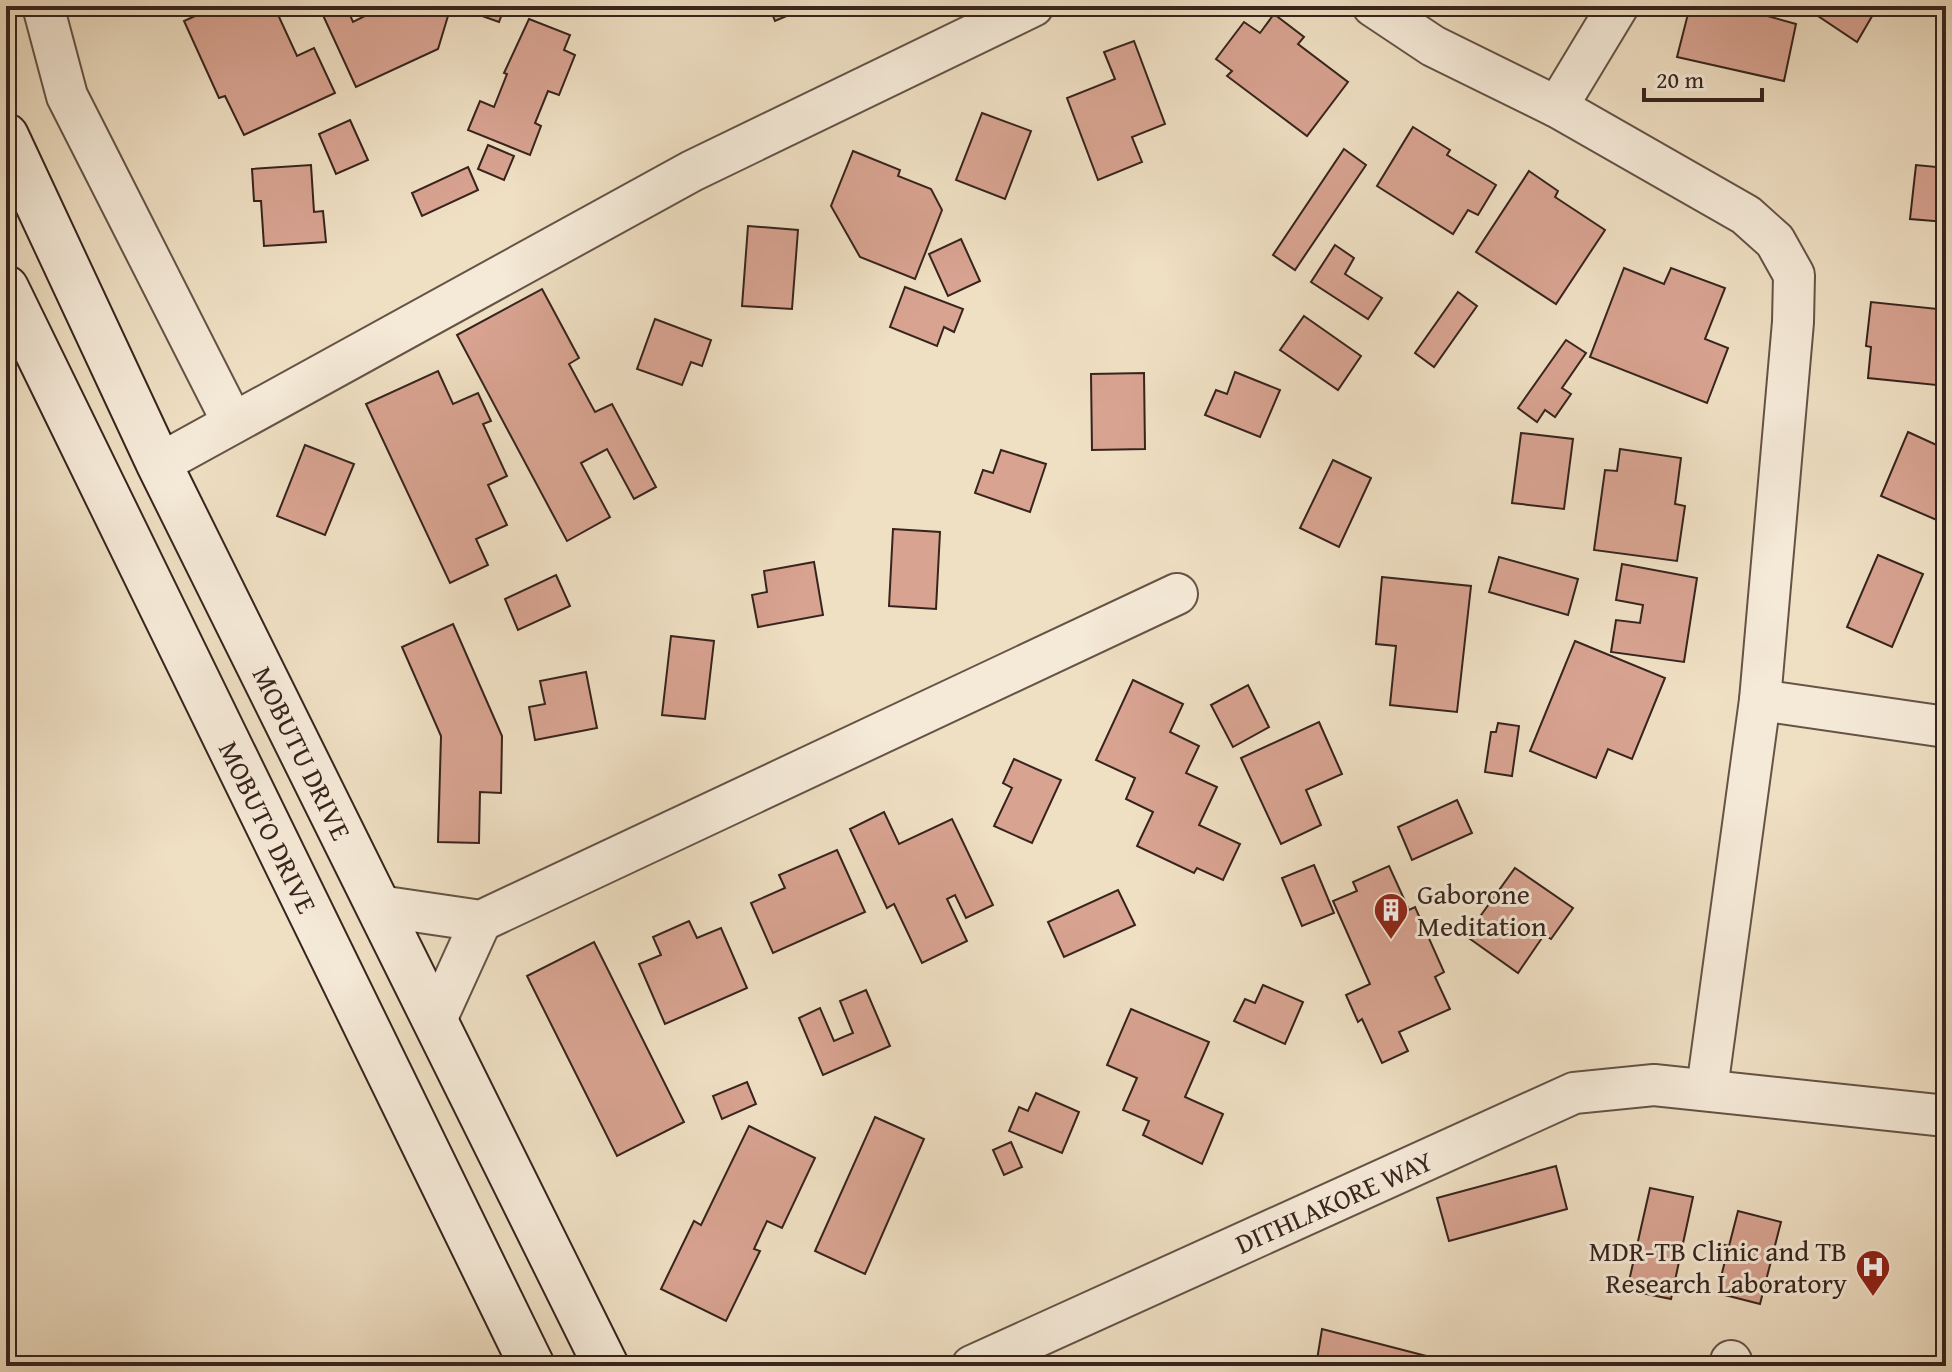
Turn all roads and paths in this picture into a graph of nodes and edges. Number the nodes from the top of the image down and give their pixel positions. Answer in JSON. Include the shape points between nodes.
{"nodes":[{"id":1,"x":43,"y":6,"type":"edge"},
{"id":2,"x":1033,"y":6,"type":"edge"},
{"id":3,"x":1373,"y":6,"type":"edge"},
{"id":4,"x":1618,"y":6,"type":"edge"},
{"id":5,"x":1557,"y":107,"type":"junction"},
{"id":6,"x":6,"y":136,"type":"edge"},
{"id":7,"x":6,"y":288,"type":"edge"},
{"id":8,"x":233,"y":423,"type":"junction"},
{"id":9,"x":159,"y":464,"type":"junction"},
{"id":10,"x":1177,"y":594,"type":"dead end"},
{"id":11,"x":1760,"y":700,"type":"junction"},
{"id":12,"x":1946,"y":727,"type":"edge"},
{"id":13,"x":379,"y":906,"type":"junction"},
{"id":14,"x":481,"y":921,"type":"junction"},
{"id":15,"x":435,"y":1022,"type":"junction"},
{"id":16,"x":1707,"y":1089,"type":"junction"},
{"id":17,"x":1946,"y":1116,"type":"edge"},
{"id":18,"x":532,"y":1366,"type":"edge"},
{"id":19,"x":606,"y":1366,"type":"edge"},
{"id":20,"x":972,"y":1366,"type":"edge"}],
"edges":[{"from":1,"to":8,"type":"street","via":[[67,96]]},
{"from":2,"to":8,"type":"street","via":[[692,171]]},
{"from":3,"to":5,"type":"street","via":[[1433,46]]},
{"from":4,"to":5,"type":"street"},
{"from":5,"to":11,"type":"street","via":[[1746,215],[1775,241],[1794,275]]},
{"from":6,"to":9,"type":"main road","name":"MOBUTU DRIVE"},
{"from":7,"to":18,"type":"main road","name":"MOBUTO DRIVE"},
{"from":8,"to":9,"type":"street"},
{"from":9,"to":13,"type":"main road","name":"MOBUTU DRIVE"},
{"from":10,"to":14,"type":"street"},
{"from":11,"to":12,"type":"street"},
{"from":11,"to":16,"type":"street"},
{"from":13,"to":14,"type":"street"},
{"from":13,"to":15,"type":"main road","name":"MOBUTU DRIVE"},
{"from":14,"to":15,"type":"street"},
{"from":15,"to":19,"type":"main road","name":"MOBUTU DRIVE"},
{"from":16,"to":17,"type":"street","name":"DITHLAKORE WAY"},
{"from":16,"to":20,"type":"street","name":"DITHLAKORE WAY","via":[[1654,1085],[1574,1093]]}]}
